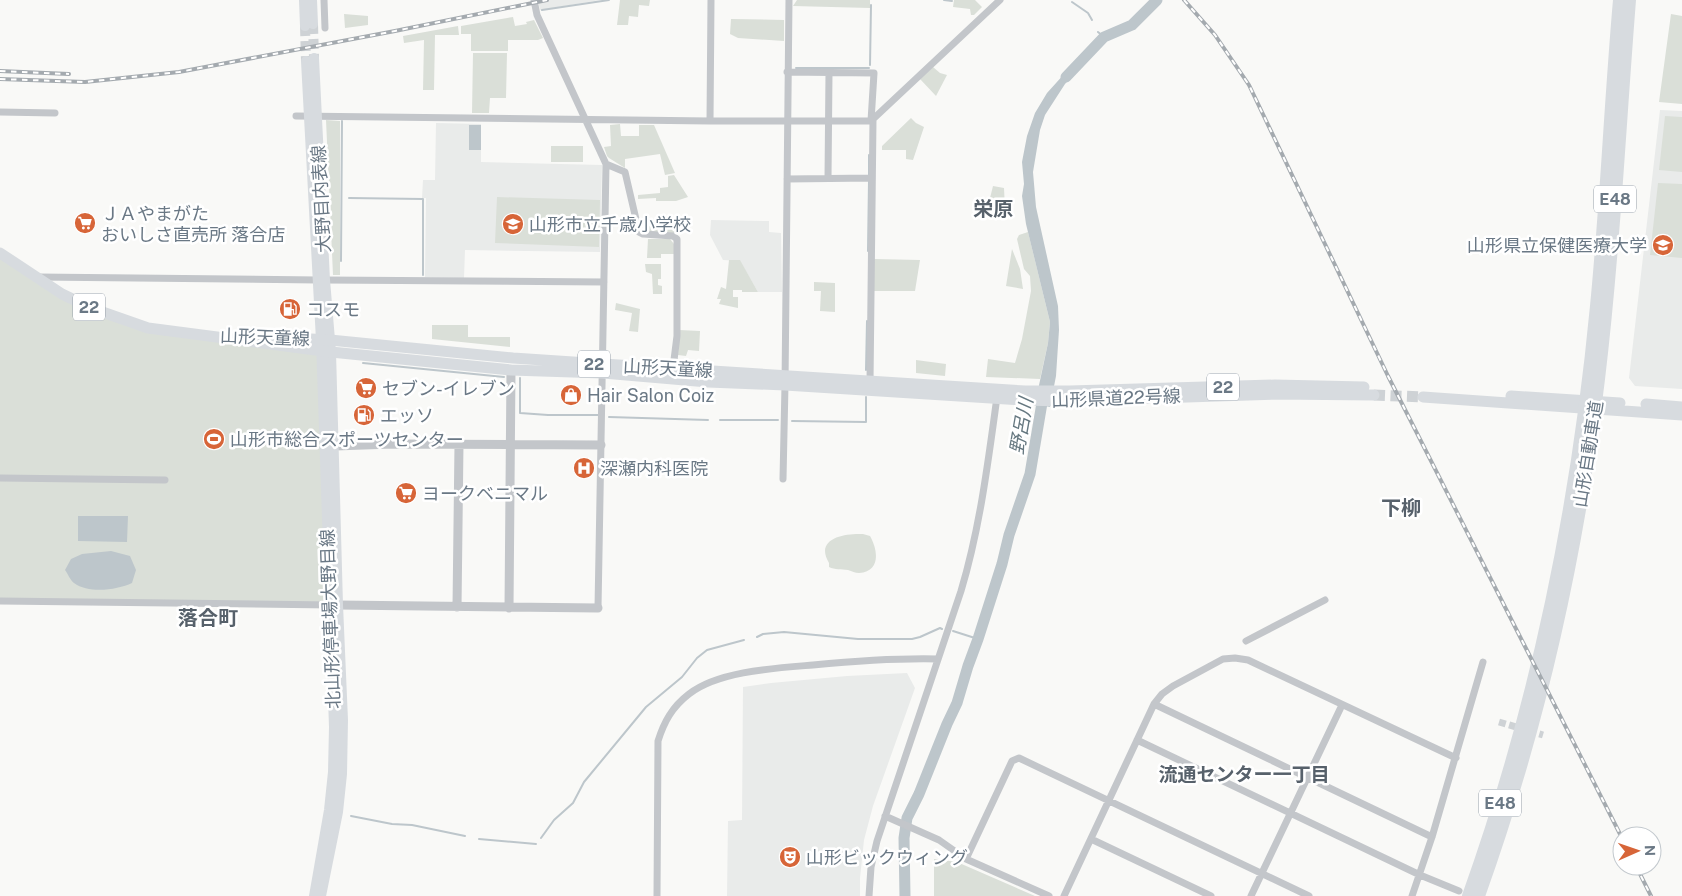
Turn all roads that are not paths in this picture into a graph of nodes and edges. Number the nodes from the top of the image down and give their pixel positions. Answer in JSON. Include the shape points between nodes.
{"nodes":[{"id":1,"x":304,"y":0,"type":"edge"},
{"id":2,"x":312,"y":0,"type":"edge"},
{"id":3,"x":324,"y":0,"type":"edge"},
{"id":4,"x":534,"y":0,"type":"edge"},
{"id":5,"x":711,"y":0,"type":"edge"},
{"id":6,"x":789,"y":0,"type":"edge"},
{"id":7,"x":1000,"y":0,"type":"edge"},
{"id":8,"x":1619,"y":0,"type":"edge"},
{"id":9,"x":1630,"y":0,"type":"edge"},
{"id":10,"x":1623,"y":18,"type":"junction"},
{"id":11,"x":325,"y":28,"type":"dead end"},
{"id":12,"x":310,"y":60,"type":"tunnel mouth"},
{"id":13,"x":788,"y":72,"type":"junction"},
{"id":14,"x":829,"y":73,"type":"junction"},
{"id":15,"x":0,"y":112,"type":"edge"},
{"id":16,"x":55,"y":113,"type":"dead end"},
{"id":17,"x":296,"y":116,"type":"dead end"},
{"id":18,"x":586,"y":120,"type":"junction"},
{"id":19,"x":872,"y":120,"type":"junction"},
{"id":20,"x":710,"y":121,"type":"junction"},
{"id":21,"x":787,"y":121,"type":"junction"},
{"id":22,"x":829,"y":122,"type":"junction"},
{"id":23,"x":606,"y":164,"type":"junction"},
{"id":24,"x":828,"y":178,"type":"junction"},
{"id":25,"x":872,"y":178,"type":"junction"},
{"id":26,"x":786,"y":179,"type":"junction"},
{"id":27,"x":0,"y":252,"type":"edge"},
{"id":28,"x":37,"y":277,"type":"junction"},
{"id":29,"x":321,"y":280,"type":"junction"},
{"id":30,"x":604,"y":282,"type":"junction"},
{"id":31,"x":326,"y":346,"type":"junction"},
{"id":32,"x":673,"y":368,"type":"junction"},
{"id":33,"x":603,"y":369,"type":"junction"},
{"id":34,"x":511,"y":370,"type":"junction"},
{"id":35,"x":785,"y":380,"type":"junction"},
{"id":36,"x":708,"y":382,"type":"joint"},
{"id":37,"x":870,"y":382,"type":"junction"},
{"id":38,"x":1375,"y":391,"type":"tunnel mouth"},
{"id":39,"x":997,"y":394,"type":"junction"},
{"id":40,"x":1682,"y":406,"type":"edge"},
{"id":41,"x":1682,"y":415,"type":"edge"},
{"id":42,"x":459,"y":444,"type":"junction"},
{"id":43,"x":511,"y":444,"type":"junction"},
{"id":44,"x":601,"y":445,"type":"junction"},
{"id":45,"x":335,"y":446,"type":"junction"},
{"id":46,"x":0,"y":478,"type":"edge"},
{"id":47,"x":783,"y":479,"type":"dead end"},
{"id":48,"x":165,"y":480,"type":"dead end"},
{"id":49,"x":1325,"y":600,"type":"dead end"},
{"id":50,"x":0,"y":602,"type":"edge"},
{"id":51,"x":333,"y":605,"type":"junction"},
{"id":52,"x":458,"y":607,"type":"junction"},
{"id":53,"x":509,"y":608,"type":"junction"},
{"id":54,"x":598,"y":608,"type":"joint"},
{"id":55,"x":1246,"y":641,"type":"dead end"},
{"id":56,"x":938,"y":659,"type":"junction"},
{"id":57,"x":1483,"y":662,"type":"dead end"},
{"id":58,"x":1154,"y":704,"type":"junction"},
{"id":59,"x":1342,"y":705,"type":"junction"},
{"id":60,"x":1531,"y":710,"type":"junction"},
{"id":61,"x":1137,"y":740,"type":"junction"},
{"id":62,"x":1456,"y":758,"type":"junction"},
{"id":63,"x":1307,"y":777,"type":"junction"},
{"id":64,"x":1109,"y":800,"type":"junction"},
{"id":65,"x":1291,"y":812,"type":"junction"},
{"id":66,"x":885,"y":816,"type":"junction"},
{"id":67,"x":1432,"y":837,"type":"junction"},
{"id":68,"x":1091,"y":839,"type":"junction"},
{"id":69,"x":966,"y":859,"type":"junction"},
{"id":70,"x":1262,"y":873,"type":"junction"},
{"id":71,"x":1420,"y":874,"type":"junction"},
{"id":72,"x":1463,"y":893,"type":"edge"},
{"id":73,"x":314,"y":896,"type":"edge"},
{"id":74,"x":322,"y":896,"type":"edge"},
{"id":75,"x":657,"y":896,"type":"edge"},
{"id":76,"x":869,"y":896,"type":"edge"},
{"id":77,"x":1049,"y":896,"type":"edge"},
{"id":78,"x":1064,"y":896,"type":"edge"},
{"id":79,"x":1211,"y":896,"type":"edge"},
{"id":80,"x":1251,"y":896,"type":"edge"},
{"id":81,"x":1309,"y":896,"type":"edge"},
{"id":82,"x":1412,"y":896,"type":"edge"},
{"id":83,"x":1478,"y":896,"type":"edge"}],
"edges":[{"from":1,"to":2,"type":"main road","via":[[309,25]]},
{"from":3,"to":11,"type":"street"},
{"from":4,"to":18,"type":"street","via":[[537,15]]},
{"from":5,"to":20,"type":"street"},
{"from":6,"to":13,"type":"street"},
{"from":7,"to":19,"type":"street"},
{"from":8,"to":10,"type":"highway","name":"山形自動車道","number":"E48"},
{"from":9,"to":10,"type":"highway","name":"山形自動車道","number":"E48"},
{"from":10,"to":60,"type":"highway","name":"山形自動車道","number":"E48","via":[[1610,272],[1587,430],[1570,502],[1547,644]]},
{"from":12,"to":29,"type":"main road","name":"大野目内表線"},
{"from":13,"to":14,"type":"street"},
{"from":13,"to":21,"type":"street"},
{"from":14,"to":19,"type":"street","via":[[874,72]]},
{"from":14,"to":22,"type":"street"},
{"from":15,"to":16,"type":"street"},
{"from":17,"to":18,"type":"street"},
{"from":18,"to":20,"type":"street"},
{"from":18,"to":23,"type":"street"},
{"from":19,"to":22,"type":"street"},
{"from":19,"to":25,"type":"street"},
{"from":20,"to":21,"type":"street"},
{"from":21,"to":22,"type":"street"},
{"from":21,"to":26,"type":"street"},
{"from":22,"to":24,"type":"street"},
{"from":23,"to":30,"type":"street"},
{"from":23,"to":32,"type":"street","via":[[625,172],[639,232],[677,239],[677,336]]},
{"from":24,"to":25,"type":"street"},
{"from":24,"to":26,"type":"street"},
{"from":25,"to":37,"type":"street"},
{"from":26,"to":35,"type":"street"},
{"from":27,"to":28,"type":"main road","name":"山形天童線","number":"22"},
{"from":28,"to":29,"type":"street"},
{"from":28,"to":31,"type":"main road","name":"山形天童線","number":"22","via":[[91,308],[148,328]]},
{"from":29,"to":30,"type":"street"},
{"from":29,"to":31,"type":"main road","name":"大野目内表線"},
{"from":30,"to":33,"type":"street"},
{"from":31,"to":33,"type":"main road","name":"山形天童線","number":"22","via":[[513,358]]},
{"from":31,"to":34,"type":"main road","name":"山形天童線","number":"22"},
{"from":31,"to":45,"type":"main road","name":"北山形停車場大野目線"},
{"from":31,"to":51,"type":"main road","name":"北山形停車場大野目線"},
{"from":32,"to":33,"type":"main road","name":"山形天童線","number":"22"},
{"from":32,"to":35,"type":"main road","name":"山形天童線","number":"22"},
{"from":33,"to":34,"type":"main road","name":"山形天童線","number":"22"},
{"from":33,"to":36,"type":"main road","name":"山形天童線","number":"22"},
{"from":33,"to":44,"type":"street"},
{"from":34,"to":43,"type":"street"},
{"from":35,"to":36,"type":"main road","name":"山形県道22号線","number":"22"},
{"from":35,"to":37,"type":"main road","name":"山形天童線","number":"22"},
{"from":35,"to":39,"type":"main road","name":"山形県道22号線","number":"22"},
{"from":35,"to":47,"type":"street"},
{"from":37,"to":39,"type":"main road","name":"山形天童線","number":"22"},
{"from":38,"to":39,"type":"main road","name":"山形県道22号線","number":"22","via":[[1064,396]]},
{"from":39,"to":56,"type":"street","via":[[973,550]]},
{"from":40,"to":41,"type":"main road","via":[[1424,394]]},
{"from":42,"to":43,"type":"street"},
{"from":42,"to":45,"type":"street"},
{"from":42,"to":52,"type":"street"},
{"from":43,"to":44,"type":"street"},
{"from":43,"to":53,"type":"street"},
{"from":44,"to":54,"type":"street"},
{"from":45,"to":51,"type":"main road","name":"北山形停車場大野目線"},
{"from":46,"to":48,"type":"street"},
{"from":49,"to":55,"type":"street"},
{"from":50,"to":51,"type":"street"},
{"from":51,"to":52,"type":"street"},
{"from":51,"to":73,"type":"main road","name":"北山形停車場大野目線","via":[[334,772]]},
{"from":51,"to":74,"type":"main road","name":"北山形停車場大野目線","via":[[343,720],[342,774]]},
{"from":52,"to":53,"type":"street"},
{"from":53,"to":54,"type":"street"},
{"from":56,"to":66,"type":"street"},
{"from":56,"to":75,"type":"street","via":[[898,658],[766,669],[714,681],[689,694],[664,723],[658,741]]},
{"from":57,"to":62,"type":"street"},
{"from":58,"to":59,"type":"street","via":[[1173,686],[1223,659],[1235,658],[1248,660]]},
{"from":58,"to":61,"type":"street"},
{"from":58,"to":63,"type":"street"},
{"from":59,"to":62,"type":"street"},
{"from":59,"to":63,"type":"street"},
{"from":60,"to":72,"type":"highway","name":"山形自動車道","number":"E48"},
{"from":60,"to":83,"type":"highway","name":"山形自動車道","number":"E48","via":[[1514,792]]},
{"from":61,"to":64,"type":"street"},
{"from":61,"to":65,"type":"street"},
{"from":62,"to":67,"type":"street"},
{"from":63,"to":65,"type":"street"},
{"from":63,"to":67,"type":"street"},
{"from":64,"to":68,"type":"street"},
{"from":64,"to":69,"type":"street","via":[[1019,758],[1012,761]]},
{"from":64,"to":70,"type":"street"},
{"from":65,"to":70,"type":"street"},
{"from":65,"to":71,"type":"street"},
{"from":66,"to":69,"type":"street","via":[[939,840]]},
{"from":66,"to":76,"type":"street","via":[[871,867]]},
{"from":67,"to":71,"type":"street"},
{"from":68,"to":78,"type":"street"},
{"from":68,"to":79,"type":"street"},
{"from":69,"to":77,"type":"street"},
{"from":70,"to":80,"type":"street"},
{"from":70,"to":81,"type":"street"},
{"from":71,"to":72,"type":"street"},
{"from":71,"to":82,"type":"street"}]}
